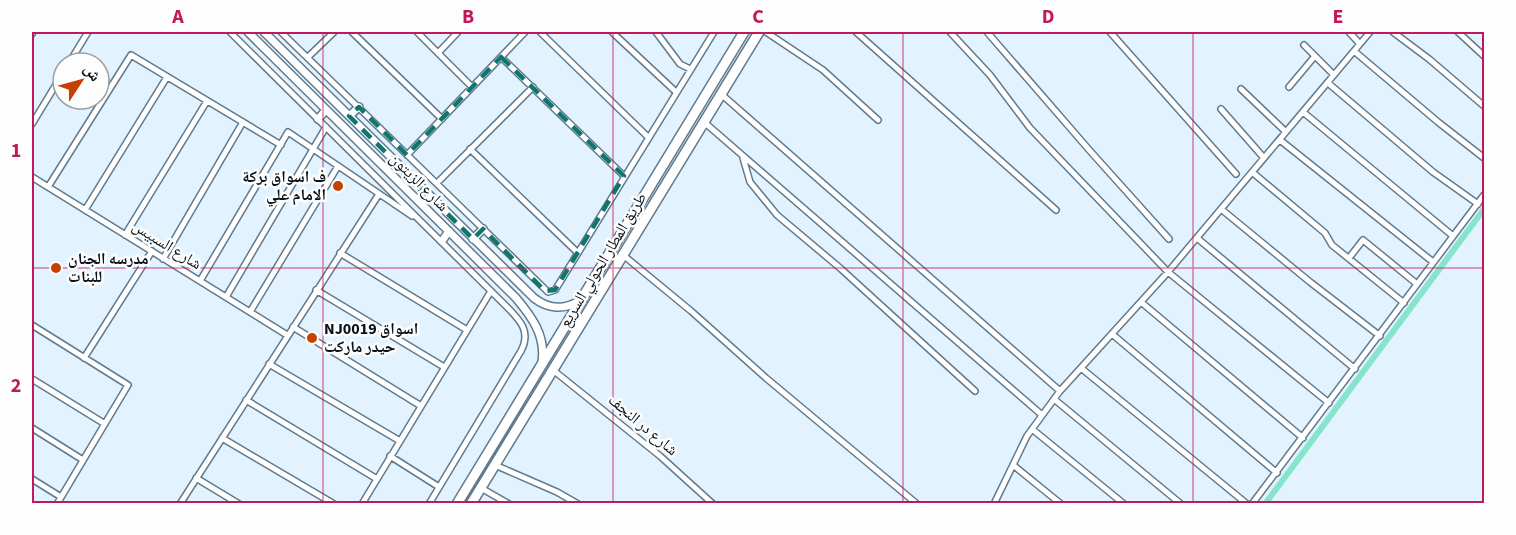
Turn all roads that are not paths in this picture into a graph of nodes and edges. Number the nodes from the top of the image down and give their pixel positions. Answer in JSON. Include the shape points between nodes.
{"nodes":[{"id":1,"x":88,"y":32,"type":"edge"},
{"id":2,"x":230,"y":32,"type":"edge"},
{"id":3,"x":248,"y":32,"type":"edge"},
{"id":4,"x":264,"y":32,"type":"edge"},
{"id":5,"x":281,"y":32,"type":"edge"},
{"id":6,"x":334,"y":32,"type":"edge"},
{"id":7,"x":352,"y":32,"type":"edge"},
{"id":8,"x":417,"y":32,"type":"edge"},
{"id":9,"x":458,"y":32,"type":"edge"},
{"id":10,"x":525,"y":32,"type":"edge"},
{"id":11,"x":540,"y":32,"type":"edge"},
{"id":12,"x":612,"y":32,"type":"edge"},
{"id":13,"x":656,"y":32,"type":"edge"},
{"id":14,"x":714,"y":32,"type":"edge"},
{"id":15,"x":744,"y":32,"type":"edge"},
{"id":16,"x":759,"y":32,"type":"edge"},
{"id":17,"x":766,"y":32,"type":"edge"},
{"id":18,"x":856,"y":32,"type":"edge"},
{"id":19,"x":950,"y":32,"type":"edge"},
{"id":20,"x":987,"y":32,"type":"edge"},
{"id":21,"x":1110,"y":32,"type":"edge"},
{"id":22,"x":1349,"y":32,"type":"edge"},
{"id":23,"x":1370,"y":32,"type":"edge"},
{"id":24,"x":1393,"y":32,"type":"edge"},
{"id":25,"x":1458,"y":32,"type":"edge"},
{"id":26,"x":273,"y":41,"type":"junction"},
{"id":27,"x":1360,"y":44,"type":"junction"},
{"id":28,"x":1304,"y":45,"type":"dead end"},
{"id":29,"x":266,"y":50,"type":"junction"},
{"id":30,"x":76,"y":51,"type":"edge"},
{"id":31,"x":1354,"y":51,"type":"junction"},
{"id":32,"x":438,"y":53,"type":"junction"},
{"id":33,"x":1315,"y":56,"type":"junction"},
{"id":34,"x":1485,"y":56,"type":"edge"},
{"id":35,"x":308,"y":57,"type":"junction"},
{"id":36,"x":501,"y":57,"type":"junction"},
{"id":37,"x":690,"y":69,"type":"junction"},
{"id":38,"x":1334,"y":75,"type":"junction"},
{"id":39,"x":167,"y":76,"type":"junction"},
{"id":40,"x":1328,"y":82,"type":"junction"},
{"id":41,"x":472,"y":87,"type":"junction"},
{"id":42,"x":533,"y":87,"type":"junction"},
{"id":43,"x":1289,"y":87,"type":"dead end"},
{"id":44,"x":1241,"y":88,"type":"dead end"},
{"id":45,"x":676,"y":92,"type":"junction"},
{"id":46,"x":51,"y":93,"type":"edge"},
{"id":47,"x":721,"y":94,"type":"junction"},
{"id":48,"x":207,"y":101,"type":"junction"},
{"id":49,"x":1485,"y":106,"type":"edge"},
{"id":50,"x":359,"y":108,"type":"junction"},
{"id":51,"x":1221,"y":109,"type":"dead end"},
{"id":52,"x":326,"y":110,"type":"junction"},
{"id":53,"x":1303,"y":112,"type":"junction"},
{"id":54,"x":349,"y":116,"type":"junction"},
{"id":55,"x":318,"y":119,"type":"junction"},
{"id":56,"x":442,"y":119,"type":"junction"},
{"id":57,"x":878,"y":120,"type":"dead end"},
{"id":58,"x":243,"y":122,"type":"junction"},
{"id":59,"x":704,"y":122,"type":"junction"},
{"id":60,"x":32,"y":124,"type":"edge"},
{"id":61,"x":327,"y":127,"type":"junction"},
{"id":62,"x":1286,"y":132,"type":"junction"},
{"id":63,"x":648,"y":137,"type":"junction"},
{"id":64,"x":1280,"y":140,"type":"junction"},
{"id":65,"x":281,"y":145,"type":"junction"},
{"id":66,"x":312,"y":149,"type":"junction"},
{"id":67,"x":470,"y":149,"type":"junction"},
{"id":68,"x":407,"y":155,"type":"junction"},
{"id":69,"x":742,"y":156,"type":"junction"},
{"id":70,"x":1264,"y":158,"type":"junction"},
{"id":71,"x":1485,"y":158,"type":"edge"},
{"id":72,"x":338,"y":166,"type":"junction"},
{"id":73,"x":1252,"y":172,"type":"junction"},
{"id":74,"x":1236,"y":174,"type":"dead end"},
{"id":75,"x":624,"y":176,"type":"junction"},
{"id":76,"x":32,"y":177,"type":"edge"},
{"id":77,"x":437,"y":183,"type":"junction"},
{"id":78,"x":48,"y":187,"type":"junction"},
{"id":79,"x":379,"y":194,"type":"junction"},
{"id":80,"x":1485,"y":195,"type":"edge"},
{"id":81,"x":1478,"y":204,"type":"junction"},
{"id":82,"x":1221,"y":209,"type":"junction"},
{"id":83,"x":85,"y":210,"type":"junction"},
{"id":84,"x":1056,"y":210,"type":"dead end"},
{"id":85,"x":424,"y":224,"type":"junction"},
{"id":86,"x":483,"y":229,"type":"junction"},
{"id":87,"x":449,"y":231,"type":"junction"},
{"id":88,"x":125,"y":235,"type":"junction"},
{"id":89,"x":1453,"y":236,"type":"junction"},
{"id":90,"x":1197,"y":238,"type":"junction"},
{"id":91,"x":473,"y":239,"type":"junction"},
{"id":92,"x":1169,"y":239,"type":"dead end"},
{"id":93,"x":441,"y":242,"type":"junction"},
{"id":94,"x":152,"y":251,"type":"junction"},
{"id":95,"x":340,"y":253,"type":"junction"},
{"id":96,"x":578,"y":253,"type":"junction"},
{"id":97,"x":623,"y":255,"type":"junction"},
{"id":98,"x":1349,"y":258,"type":"junction"},
{"id":99,"x":164,"y":259,"type":"junction"},
{"id":100,"x":1433,"y":262,"type":"junction"},
{"id":101,"x":1168,"y":272,"type":"junction"},
{"id":102,"x":510,"y":275,"type":"junction"},
{"id":103,"x":200,"y":281,"type":"junction"},
{"id":104,"x":501,"y":283,"type":"junction"},
{"id":105,"x":1417,"y":284,"type":"junction"},
{"id":106,"x":316,"y":290,"type":"junction"},
{"id":107,"x":492,"y":291,"type":"junction"},
{"id":108,"x":225,"y":297,"type":"junction"},
{"id":109,"x":579,"y":301,"type":"junction"},
{"id":110,"x":1141,"y":302,"type":"junction"},
{"id":111,"x":1404,"y":303,"type":"junction"},
{"id":112,"x":250,"y":312,"type":"junction"},
{"id":113,"x":32,"y":325,"type":"edge"},
{"id":114,"x":293,"y":327,"type":"junction"},
{"id":115,"x":467,"y":330,"type":"junction"},
{"id":116,"x":1112,"y":334,"type":"junction"},
{"id":117,"x":287,"y":335,"type":"junction"},
{"id":118,"x":1380,"y":336,"type":"junction"},
{"id":119,"x":84,"y":358,"type":"junction"},
{"id":120,"x":269,"y":364,"type":"junction"},
{"id":121,"x":444,"y":367,"type":"junction"},
{"id":122,"x":541,"y":367,"type":"junction"},
{"id":123,"x":1081,"y":368,"type":"junction"},
{"id":124,"x":1355,"y":369,"type":"junction"},
{"id":125,"x":553,"y":370,"type":"junction"},
{"id":126,"x":32,"y":379,"type":"edge"},
{"id":127,"x":975,"y":391,"type":"dead end"},
{"id":128,"x":1060,"y":391,"type":"junction"},
{"id":129,"x":1054,"y":399,"type":"junction"},
{"id":130,"x":246,"y":400,"type":"junction"},
{"id":131,"x":1329,"y":403,"type":"junction"},
{"id":132,"x":421,"y":406,"type":"junction"},
{"id":133,"x":1042,"y":415,"type":"junction"},
{"id":134,"x":105,"y":424,"type":"junction"},
{"id":135,"x":32,"y":428,"type":"edge"},
{"id":136,"x":1032,"y":429,"type":"junction"},
{"id":137,"x":222,"y":438,"type":"junction"},
{"id":138,"x":1303,"y":438,"type":"junction"},
{"id":139,"x":400,"y":441,"type":"junction"},
{"id":140,"x":390,"y":456,"type":"junction"},
{"id":141,"x":83,"y":460,"type":"junction"},
{"id":142,"x":495,"y":465,"type":"junction"},
{"id":143,"x":1013,"y":465,"type":"junction"},
{"id":144,"x":1277,"y":473,"type":"junction"},
{"id":145,"x":196,"y":478,"type":"junction"},
{"id":146,"x":32,"y":479,"type":"edge"},
{"id":147,"x":377,"y":479,"type":"junction"},
{"id":148,"x":439,"y":487,"type":"junction"},
{"id":149,"x":481,"y":488,"type":"junction"},
{"id":150,"x":62,"y":497,"type":"junction"},
{"id":151,"x":57,"y":504,"type":"edge"},
{"id":152,"x":180,"y":504,"type":"edge"},
{"id":153,"x":239,"y":504,"type":"edge"},
{"id":154,"x":334,"y":504,"type":"edge"},
{"id":155,"x":362,"y":504,"type":"edge"},
{"id":156,"x":429,"y":504,"type":"edge"},
{"id":157,"x":457,"y":504,"type":"edge"},
{"id":158,"x":471,"y":504,"type":"edge"},
{"id":159,"x":509,"y":504,"type":"edge"},
{"id":160,"x":578,"y":504,"type":"edge"},
{"id":161,"x":713,"y":504,"type":"edge"},
{"id":162,"x":917,"y":504,"type":"edge"},
{"id":163,"x":994,"y":504,"type":"edge"},
{"id":164,"x":1061,"y":504,"type":"edge"},
{"id":165,"x":1124,"y":504,"type":"edge"},
{"id":166,"x":1181,"y":504,"type":"edge"},
{"id":167,"x":1247,"y":504,"type":"edge"},
{"id":168,"x":1252,"y":504,"type":"edge"}],
"edges":[{"from":1,"to":30,"type":"street"},
{"from":2,"to":55,"type":"street"},
{"from":3,"to":29,"type":"main road","name":"شارع الزيتون"},
{"from":4,"to":26,"type":"main road","name":"شارع الزيتون"},
{"from":5,"to":35,"type":"street"},
{"from":6,"to":35,"type":"street"},
{"from":7,"to":56,"type":"street"},
{"from":8,"to":32,"type":"street"},
{"from":9,"to":32,"type":"street"},
{"from":10,"to":36,"type":"street"},
{"from":11,"to":63,"type":"street"},
{"from":12,"to":45,"type":"street"},
{"from":13,"to":37,"type":"street","via":[[680,64]]},
{"from":14,"to":37,"type":"street"},
{"from":15,"to":109,"type":"highway","name":"طريق المطار الحولي السريع"},
{"from":16,"to":47,"type":"highway","name":"طريق المطار الحولي السريع"},
{"from":17,"to":57,"type":"street","via":[[823,70]]},
{"from":18,"to":84,"type":"street"},
{"from":19,"to":101,"type":"street","via":[[990,75],[1030,128]]},
{"from":20,"to":92,"type":"street"},
{"from":21,"to":74,"type":"street"},
{"from":22,"to":27,"type":"street"},
{"from":23,"to":27,"type":"street"},
{"from":24,"to":49,"type":"street"},
{"from":25,"to":34,"type":"street"},
{"from":26,"to":29,"type":"main road","via":[[266,43]]},
{"from":26,"to":54,"type":"main road","name":"شارع الزيتون"},
{"from":27,"to":31,"type":"street"},
{"from":28,"to":33,"type":"street"},
{"from":29,"to":52,"type":"main road","name":"شارع الزيتون"},
{"from":31,"to":38,"type":"street"},
{"from":31,"to":71,"type":"street"},
{"from":32,"to":41,"type":"street"},
{"from":33,"to":38,"type":"street"},
{"from":33,"to":43,"type":"street"},
{"from":35,"to":50,"type":"street"},
{"from":36,"to":41,"type":"street"},
{"from":36,"to":42,"type":"street"},
{"from":37,"to":45,"type":"street"},
{"from":38,"to":40,"type":"street"},
{"from":39,"to":48,"type":"street"},
{"from":39,"to":78,"type":"street","via":[[131,55]]},
{"from":39,"to":83,"type":"street"},
{"from":40,"to":53,"type":"street"},
{"from":40,"to":81,"type":"street","via":[[1425,165]]},
{"from":41,"to":56,"type":"street"},
{"from":42,"to":67,"type":"street"},
{"from":42,"to":75,"type":"street"},
{"from":44,"to":62,"type":"street"},
{"from":45,"to":63,"type":"street"},
{"from":46,"to":60,"type":"street"},
{"from":47,"to":59,"type":"highway","name":"طريق المطار الحولي السريع"},
{"from":47,"to":128,"type":"street"},
{"from":48,"to":58,"type":"street"},
{"from":48,"to":88,"type":"street"},
{"from":50,"to":54,"type":"main road"},
{"from":50,"to":68,"type":"street"},
{"from":51,"to":70,"type":"street"},
{"from":52,"to":55,"type":"main road"},
{"from":52,"to":87,"type":"main road","name":"شارع الزيتون"},
{"from":53,"to":62,"type":"street"},
{"from":53,"to":89,"type":"street"},
{"from":54,"to":91,"type":"main road","name":"شارع الزيتون"},
{"from":55,"to":61,"type":"street"},
{"from":56,"to":68,"type":"street"},
{"from":58,"to":65,"type":"street"},
{"from":58,"to":99,"type":"street"},
{"from":59,"to":69,"type":"street"},
{"from":59,"to":97,"type":"highway","name":"طريق المطار الحولي السريع"},
{"from":61,"to":66,"type":"street"},
{"from":61,"to":85,"type":"street"},
{"from":62,"to":64,"type":"street"},
{"from":63,"to":75,"type":"street"},
{"from":64,"to":70,"type":"street"},
{"from":64,"to":100,"type":"street"},
{"from":65,"to":66,"type":"street","via":[[288,132]]},
{"from":65,"to":103,"type":"street"},
{"from":66,"to":72,"type":"street"},
{"from":66,"to":108,"type":"street"},
{"from":67,"to":77,"type":"street"},
{"from":67,"to":96,"type":"street"},
{"from":68,"to":77,"type":"street"},
{"from":69,"to":127,"type":"street","via":[[750,182],[777,215]]},
{"from":69,"to":133,"type":"street"},
{"from":70,"to":73,"type":"street"},
{"from":72,"to":79,"type":"street"},
{"from":72,"to":112,"type":"street"},
{"from":73,"to":82,"type":"street"},
{"from":73,"to":98,"type":"street"},
{"from":75,"to":96,"type":"street"},
{"from":76,"to":78,"type":"street","name":"شارع السبيس"},
{"from":77,"to":86,"type":"street"},
{"from":78,"to":83,"type":"street","name":"شارع السبيس"},
{"from":79,"to":85,"type":"street"},
{"from":79,"to":95,"type":"street"},
{"from":80,"to":81,"type":"street"},
{"from":81,"to":89,"type":"street"},
{"from":82,"to":90,"type":"street"},
{"from":82,"to":118,"type":"street"},
{"from":83,"to":88,"type":"street","name":"شارع السبيس"},
{"from":85,"to":93,"type":"street"},
{"from":86,"to":91,"type":"main road"},
{"from":86,"to":96,"type":"street","via":[[548,292],[555,290]]},
{"from":87,"to":93,"type":"main road"},
{"from":87,"to":104,"type":"main road","name":"شارع الزيتون"},
{"from":88,"to":94,"type":"street","name":"شارع السبيس"},
{"from":89,"to":100,"type":"street"},
{"from":90,"to":101,"type":"street"},
{"from":90,"to":124,"type":"street"},
{"from":91,"to":102,"type":"main road","name":"شارع الزيتون"},
{"from":93,"to":107,"type":"street"},
{"from":94,"to":99,"type":"street","name":"شارع السبيس"},
{"from":94,"to":119,"type":"street"},
{"from":95,"to":106,"type":"street"},
{"from":95,"to":115,"type":"street"},
{"from":97,"to":125,"type":"highway","name":"طريق المطار الحولي السريع"},
{"from":97,"to":162,"type":"street"},
{"from":98,"to":105,"type":"street","via":[[1363,240]]},
{"from":98,"to":111,"type":"street"},
{"from":99,"to":103,"type":"street","name":"شارع السبيس"},
{"from":100,"to":105,"type":"street"},
{"from":101,"to":110,"type":"street"},
{"from":101,"to":131,"type":"street"},
{"from":102,"to":104,"type":"main road","via":[[508,281]]},
{"from":102,"to":109,"type":"main road","name":"شارع الزيتون","via":[[546,305],[566,306]]},
{"from":103,"to":108,"type":"street","name":"شارع السبيس"},
{"from":104,"to":122,"type":"main road","name":"شارع الزيتون","via":[[536,325],[542,341]]},
{"from":105,"to":111,"type":"street"},
{"from":106,"to":114,"type":"street"},
{"from":106,"to":121,"type":"street"},
{"from":107,"to":115,"type":"street"},
{"from":107,"to":148,"type":"street","via":[[523,325],[525,344]]},
{"from":108,"to":112,"type":"street","name":"شارع السبيس"},
{"from":109,"to":122,"type":"highway","name":"طريق المطار الحولي السريع"},
{"from":110,"to":116,"type":"street"},
{"from":110,"to":138,"type":"street"},
{"from":111,"to":118,"type":"street"},
{"from":112,"to":117,"type":"street","name":"شارع السبيس"},
{"from":113,"to":119,"type":"street"},
{"from":114,"to":117,"type":"street"},
{"from":114,"to":132,"type":"street"},
{"from":115,"to":121,"type":"street"},
{"from":116,"to":123,"type":"street"},
{"from":116,"to":144,"type":"street"},
{"from":117,"to":120,"type":"street"},
{"from":118,"to":124,"type":"street"},
{"from":119,"to":134,"type":"street","via":[[128,385]]},
{"from":120,"to":130,"type":"street"},
{"from":120,"to":139,"type":"street"},
{"from":121,"to":132,"type":"street"},
{"from":122,"to":157,"type":"highway","name":"طريق المطار الحولي السريع"},
{"from":123,"to":128,"type":"street"},
{"from":123,"to":167,"type":"street"},
{"from":124,"to":131,"type":"street"},
{"from":125,"to":142,"type":"highway","name":"طريق المطار الحولي السريع"},
{"from":125,"to":161,"type":"street","name":"شارع در النجف"},
{"from":126,"to":134,"type":"street"},
{"from":128,"to":129,"type":"street"},
{"from":129,"to":133,"type":"street"},
{"from":129,"to":166,"type":"street"},
{"from":130,"to":137,"type":"street"},
{"from":130,"to":147,"type":"street"},
{"from":131,"to":138,"type":"street"},
{"from":132,"to":139,"type":"street"},
{"from":133,"to":136,"type":"street"},
{"from":134,"to":141,"type":"street"},
{"from":135,"to":141,"type":"street"},
{"from":136,"to":143,"type":"street"},
{"from":136,"to":165,"type":"street"},
{"from":137,"to":145,"type":"street"},
{"from":137,"to":154,"type":"street"},
{"from":138,"to":144,"type":"street"},
{"from":139,"to":140,"type":"street"},
{"from":140,"to":147,"type":"street"},
{"from":140,"to":148,"type":"street"},
{"from":141,"to":150,"type":"street"},
{"from":142,"to":149,"type":"highway","name":"طريق المطار الحولي السريع"},
{"from":142,"to":160,"type":"street"},
{"from":143,"to":163,"type":"street"},
{"from":143,"to":164,"type":"street"},
{"from":144,"to":168,"type":"street"},
{"from":145,"to":152,"type":"street"},
{"from":145,"to":153,"type":"street"},
{"from":146,"to":150,"type":"street"},
{"from":147,"to":155,"type":"street"},
{"from":148,"to":156,"type":"street"},
{"from":149,"to":158,"type":"highway","name":"طريق المطار الحولي السريع"},
{"from":149,"to":159,"type":"street"},
{"from":150,"to":151,"type":"street"}]}
